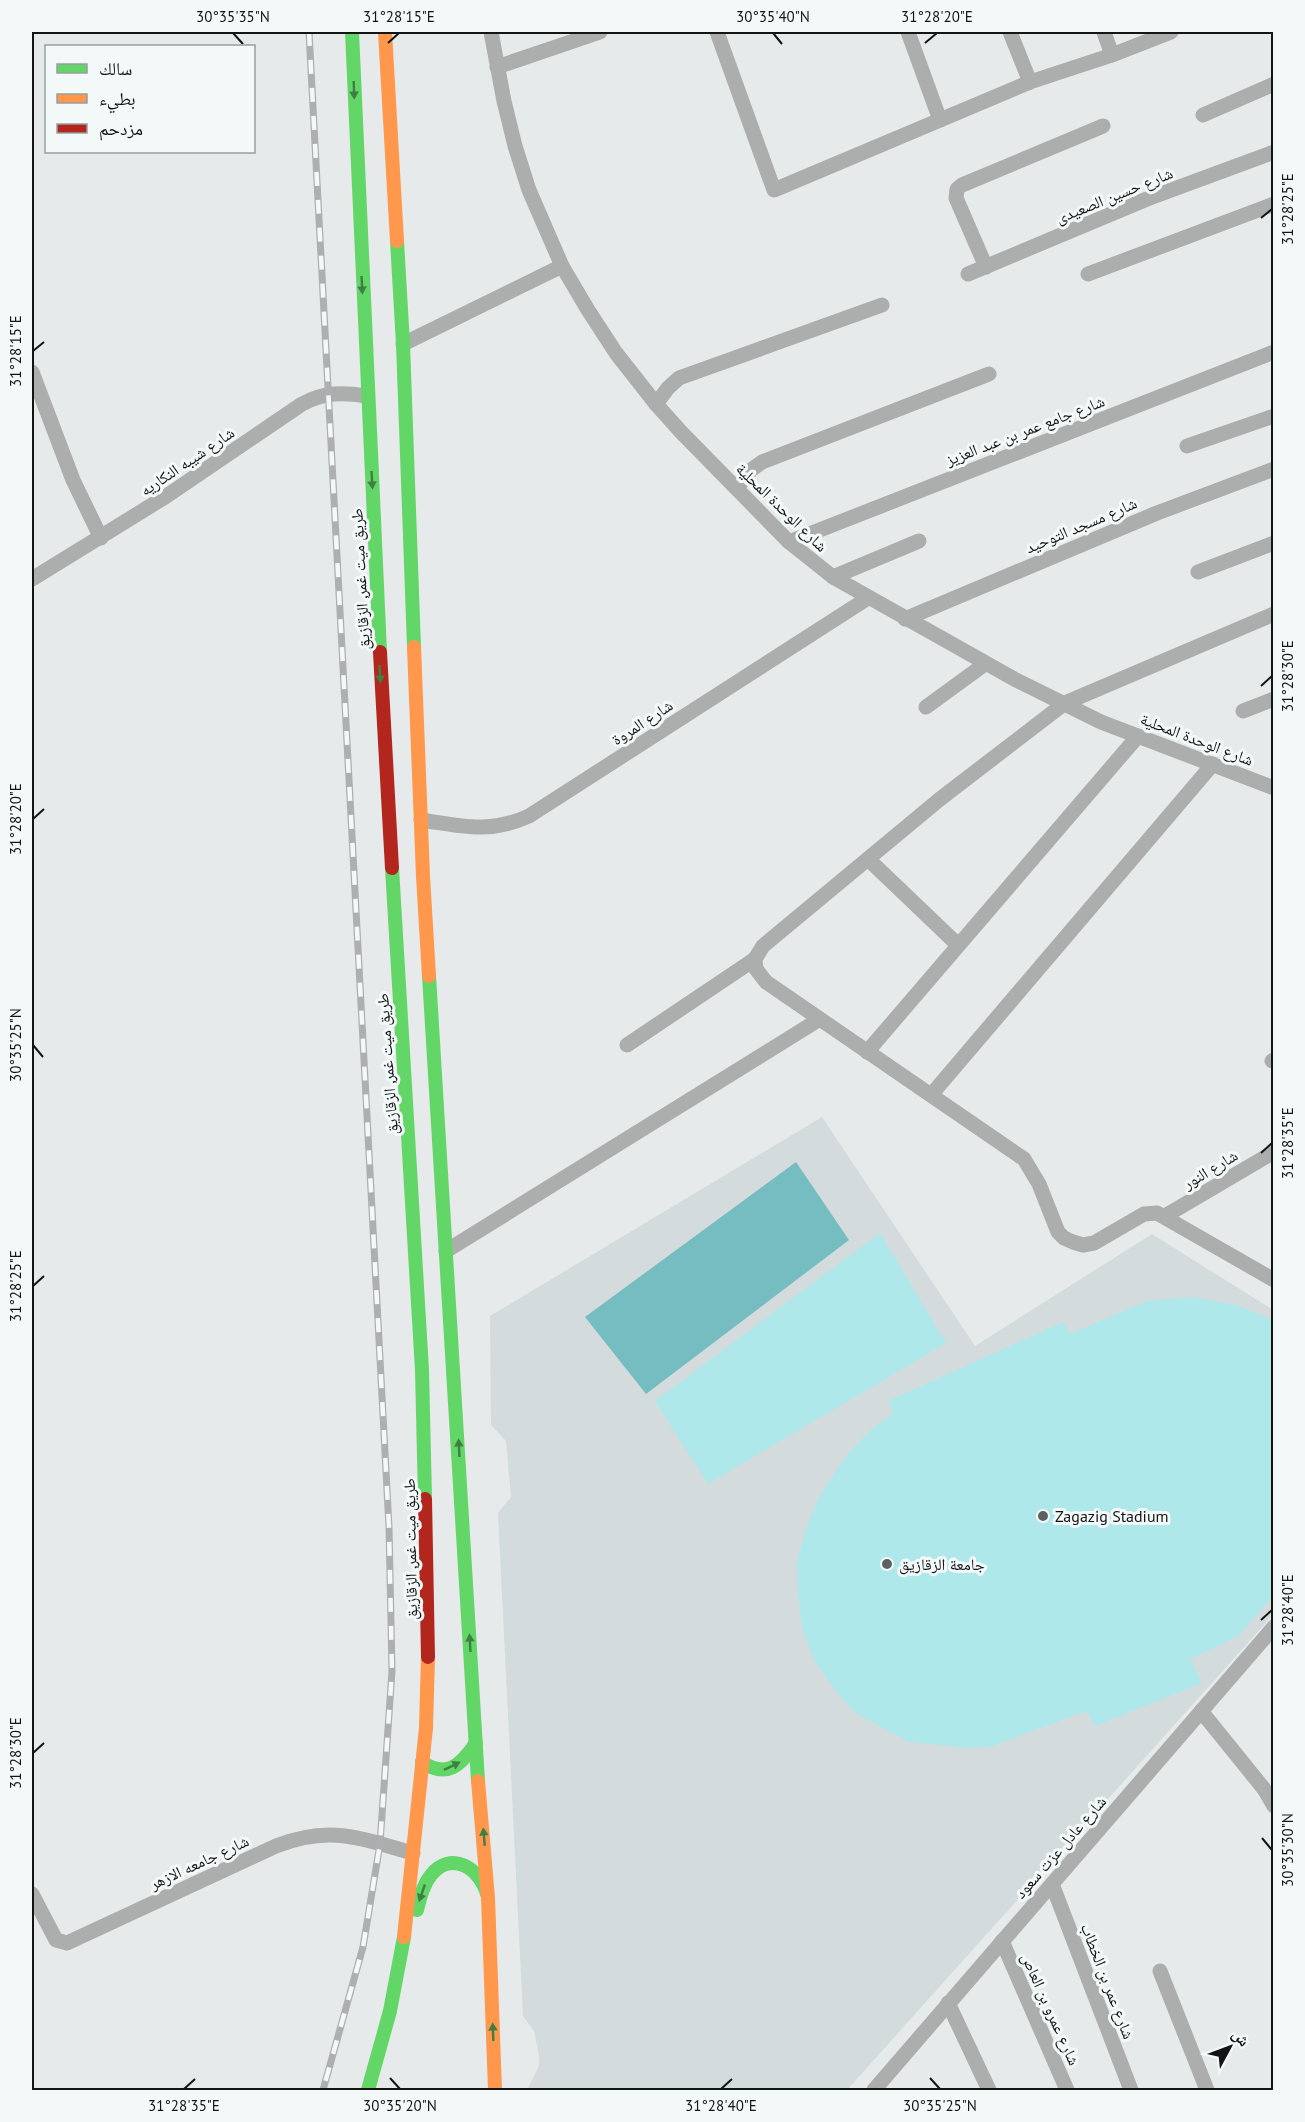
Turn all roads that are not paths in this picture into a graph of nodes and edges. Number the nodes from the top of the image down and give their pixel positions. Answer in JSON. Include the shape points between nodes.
{"nodes":[{"id":1,"x":352,"y":32,"type":"edge"},
{"id":2,"x":385,"y":32,"type":"edge"},
{"id":3,"x":491,"y":32,"type":"edge"},
{"id":4,"x":600,"y":32,"type":"edge"},
{"id":5,"x":717,"y":32,"type":"edge"},
{"id":6,"x":908,"y":32,"type":"edge"},
{"id":7,"x":1010,"y":32,"type":"edge"},
{"id":8,"x":1104,"y":32,"type":"edge"},
{"id":9,"x":1171,"y":32,"type":"edge"},
{"id":10,"x":1112,"y":55,"type":"junction"},
{"id":11,"x":497,"y":67,"type":"junction"},
{"id":12,"x":1030,"y":82,"type":"junction"},
{"id":13,"x":1274,"y":84,"type":"edge"},
{"id":14,"x":1203,"y":115,"type":"dead end"},
{"id":15,"x":940,"y":120,"type":"junction"},
{"id":16,"x":1103,"y":126,"type":"dead end"},
{"id":17,"x":1274,"y":152,"type":"edge"},
{"id":18,"x":1274,"y":204,"type":"edge"},
{"id":19,"x":562,"y":266,"type":"junction"},
{"id":20,"x":986,"y":267,"type":"junction"},
{"id":21,"x":968,"y":274,"type":"dead end"},
{"id":22,"x":1088,"y":274,"type":"dead end"},
{"id":23,"x":882,"y":305,"type":"dead end"},
{"id":24,"x":403,"y":344,"type":"junction"},
{"id":25,"x":1274,"y":352,"type":"edge"},
{"id":26,"x":32,"y":372,"type":"edge"},
{"id":27,"x":989,"y":374,"type":"dead end"},
{"id":28,"x":367,"y":396,"type":"junction"},
{"id":29,"x":656,"y":404,"type":"junction"},
{"id":30,"x":1274,"y":416,"type":"edge"},
{"id":31,"x":1187,"y":446,"type":"dead end"},
{"id":32,"x":1274,"y":469,"type":"edge"},
{"id":33,"x":737,"y":488,"type":"junction"},
{"id":34,"x":101,"y":538,"type":"junction"},
{"id":35,"x":919,"y":541,"type":"dead end"},
{"id":36,"x":789,"y":542,"type":"junction"},
{"id":37,"x":1274,"y":543,"type":"edge"},
{"id":38,"x":1198,"y":572,"type":"dead end"},
{"id":39,"x":833,"y":577,"type":"junction"},
{"id":40,"x":32,"y":579,"type":"edge"},
{"id":41,"x":868,"y":598,"type":"junction"},
{"id":42,"x":1274,"y":614,"type":"edge"},
{"id":43,"x":905,"y":619,"type":"junction"},
{"id":44,"x":985,"y":664,"type":"junction"},
{"id":45,"x":1274,"y":699,"type":"edge"},
{"id":46,"x":1065,"y":703,"type":"junction"},
{"id":47,"x":926,"y":707,"type":"dead end"},
{"id":48,"x":1243,"y":711,"type":"dead end"},
{"id":49,"x":1138,"y":736,"type":"junction"},
{"id":50,"x":1213,"y":764,"type":"junction"},
{"id":51,"x":1274,"y":788,"type":"edge"},
{"id":52,"x":421,"y":820,"type":"junction"},
{"id":53,"x":868,"y":859,"type":"junction"},
{"id":54,"x":958,"y":945,"type":"junction"},
{"id":55,"x":754,"y":959,"type":"junction"},
{"id":56,"x":820,"y":1019,"type":"junction"},
{"id":57,"x":627,"y":1045,"type":"dead end"},
{"id":58,"x":867,"y":1052,"type":"junction"},
{"id":59,"x":931,"y":1095,"type":"junction"},
{"id":60,"x":1274,"y":1152,"type":"edge"},
{"id":61,"x":1166,"y":1216,"type":"junction"},
{"id":62,"x":446,"y":1251,"type":"junction"},
{"id":63,"x":1274,"y":1281,"type":"edge"},
{"id":64,"x":1274,"y":1627,"type":"edge"},
{"id":65,"x":1201,"y":1711,"type":"junction"},
{"id":66,"x":476,"y":1743,"type":"junction"},
{"id":67,"x":422,"y":1762,"type":"junction"},
{"id":68,"x":1274,"y":1806,"type":"edge"},
{"id":69,"x":413,"y":1853,"type":"junction"},
{"id":70,"x":1052,"y":1884,"type":"junction"},
{"id":71,"x":32,"y":1894,"type":"edge"},
{"id":72,"x":489,"y":1898,"type":"junction"},
{"id":73,"x":1002,"y":1941,"type":"junction"},
{"id":74,"x":402,"y":1953,"type":"junction"},
{"id":75,"x":1160,"y":1971,"type":"dead end"},
{"id":76,"x":948,"y":2003,"type":"junction"},
{"id":77,"x":879,"y":2088,"type":"edge"},
{"id":78,"x":368,"y":2091,"type":"edge"},
{"id":79,"x":495,"y":2091,"type":"edge"},
{"id":80,"x":989,"y":2091,"type":"edge"},
{"id":81,"x":1067,"y":2091,"type":"edge"},
{"id":82,"x":1131,"y":2091,"type":"edge"},
{"id":83,"x":1207,"y":2091,"type":"edge"}],
"edges":[{"from":1,"to":28,"type":"highway","name":"طريق ميت غمر, الزقازيق","one_way":true},
{"from":2,"to":24,"type":"highway"},
{"from":3,"to":11,"type":"street","name":"شارع الوحدة المحلية"},
{"from":4,"to":11,"type":"street"},
{"from":5,"to":15,"type":"street","via":[[774,190]]},
{"from":6,"to":15,"type":"street"},
{"from":7,"to":12,"type":"street"},
{"from":8,"to":10,"type":"street"},
{"from":9,"to":10,"type":"street"},
{"from":10,"to":12,"type":"street"},
{"from":11,"to":19,"type":"street","name":"شارع الوحدة المحلية","via":[[519,157]]},
{"from":12,"to":15,"type":"street"},
{"from":13,"to":14,"type":"street"},
{"from":16,"to":20,"type":"street","via":[[957,189],[956,198]]},
{"from":17,"to":20,"type":"street","name":"شارع حسين الصعيدى","via":[[1147,199]]},
{"from":18,"to":22,"type":"street"},
{"from":19,"to":24,"type":"street"},
{"from":19,"to":29,"type":"street","name":"شارع الوحدة المحلية","via":[[616,353]]},
{"from":20,"to":21,"type":"street","name":"شارع حسين الصعيدى"},
{"from":23,"to":29,"type":"street","via":[[679,378]]},
{"from":24,"to":52,"type":"highway"},
{"from":25,"to":36,"type":"street","name":"شارع جامع عمر بن عبد العزيز"},
{"from":26,"to":34,"type":"street"},
{"from":27,"to":33,"type":"street","via":[[762,462]]},
{"from":28,"to":34,"type":"street","name":"شارع شيبه النكاريه","via":[[328,393],[309,400]]},
{"from":28,"to":67,"type":"highway","name":"طريق ميت غمر, الزقازيق","one_way":true,"via":[[422,1370],[428,1648]]},
{"from":29,"to":33,"type":"street","name":"شارع الوحدة المحلية"},
{"from":30,"to":31,"type":"street"},
{"from":32,"to":43,"type":"street","name":"شارع مسجد التوحيد","via":[[1157,513]]},
{"from":33,"to":36,"type":"street","name":"شارع الوحدة المحلية"},
{"from":34,"to":40,"type":"street","name":"شارع شيبه النكاريه"},
{"from":35,"to":39,"type":"street"},
{"from":36,"to":39,"type":"street","name":"شارع الوحدة المحلية"},
{"from":37,"to":38,"type":"street"},
{"from":39,"to":41,"type":"street","name":"شارع الوحدة المحلية"},
{"from":41,"to":43,"type":"street","name":"شارع الوحدة المحلية"},
{"from":41,"to":52,"type":"street","name":"شارع المروة","via":[[529,816],[504,826],[479,829]]},
{"from":42,"to":46,"type":"street"},
{"from":43,"to":44,"type":"street","name":"شارع الوحدة المحلية"},
{"from":44,"to":46,"type":"street","name":"شارع الوحدة المحلية"},
{"from":44,"to":47,"type":"street"},
{"from":45,"to":48,"type":"street"},
{"from":46,"to":49,"type":"street","name":"شارع الوحدة المحلية"},
{"from":46,"to":53,"type":"street"},
{"from":49,"to":50,"type":"street","name":"شارع الوحدة المحلية"},
{"from":49,"to":54,"type":"street"},
{"from":50,"to":51,"type":"street","name":"شارع الوحدة المحلية"},
{"from":50,"to":59,"type":"street"},
{"from":52,"to":62,"type":"highway"},
{"from":53,"to":54,"type":"street"},
{"from":53,"to":55,"type":"street","via":[[763,946]]},
{"from":54,"to":58,"type":"street"},
{"from":55,"to":56,"type":"street","via":[[766,982]]},
{"from":55,"to":57,"type":"street"},
{"from":56,"to":58,"type":"street"},
{"from":56,"to":62,"type":"street"},
{"from":58,"to":59,"type":"street"},
{"from":59,"to":61,"type":"street","via":[[1024,1159],[1039,1184],[1053,1223],[1064,1238],[1083,1245],[1094,1243],[1144,1214]]},
{"from":60,"to":61,"type":"street","name":"شارع النور"},
{"from":61,"to":63,"type":"street"},
{"from":66,"to":62,"type":"highway","one_way":true},
{"from":64,"to":65,"type":"street","name":"شارع عادل عزت سعود"},
{"from":65,"to":68,"type":"street"},
{"from":65,"to":70,"type":"street","name":"شارع عادل عزت سعود"},
{"from":67,"to":66,"type":"highway","one_way":true,"via":[[440,1771],[453,1768]]},
{"from":72,"to":66,"type":"highway","one_way":true},
{"from":67,"to":69,"type":"highway","name":"طريق ميت غمر, الزقازيق"},
{"from":69,"to":71,"type":"street","name":"شارع جامعه الازهر","via":[[347,1836],[322,1834],[298,1838],[67,1943],[57,1940]]},
{"from":69,"to":74,"type":"highway","name":"طريق ميت غمر, الزقازيق"},
{"from":70,"to":73,"type":"street","name":"شارع عادل عزت سعود"},
{"from":70,"to":82,"type":"street","name":"شارع عمر بن الخطاب"},
{"from":72,"to":74,"type":"highway","one_way":true,"via":[[478,1874],[467,1866],[442,1865],[425,1884]]},
{"from":79,"to":72,"type":"highway","one_way":true},
{"from":73,"to":76,"type":"street","name":"شارع عادل عزت سعود"},
{"from":73,"to":81,"type":"street","name":"شارع عمرو بن العاص"},
{"from":74,"to":78,"type":"highway","name":"طريق ميت غمر, الزقازيق"},
{"from":75,"to":83,"type":"street"},
{"from":76,"to":77,"type":"street","name":"شارع عادل عزت سعود"},
{"from":76,"to":80,"type":"street"}]}
